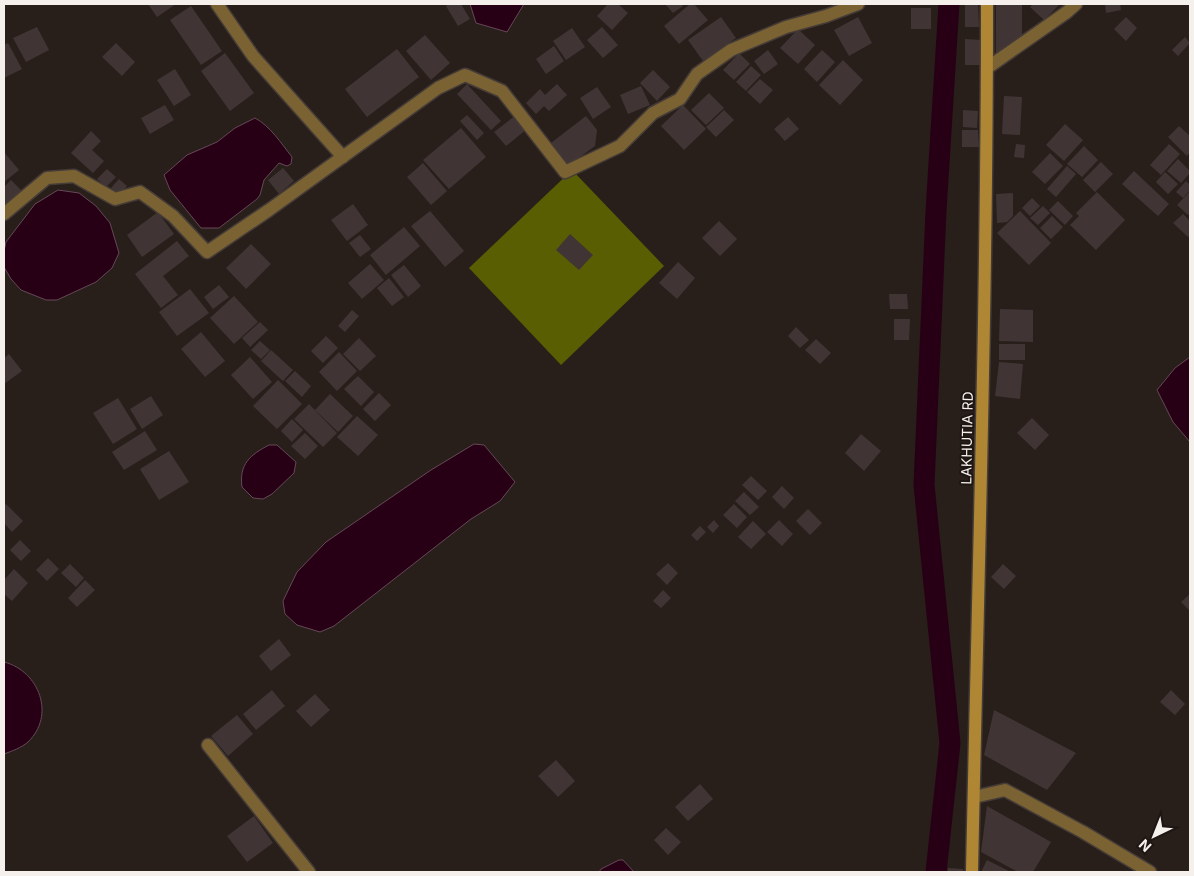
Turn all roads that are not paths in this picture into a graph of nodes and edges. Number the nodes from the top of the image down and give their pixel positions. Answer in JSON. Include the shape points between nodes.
{"nodes":[{"id":1,"x":217,"y":4,"type":"edge"},
{"id":2,"x":858,"y":4,"type":"edge"},
{"id":3,"x":986,"y":4,"type":"edge"},
{"id":4,"x":1076,"y":4,"type":"edge"},
{"id":5,"x":987,"y":68,"type":"junction"},
{"id":6,"x":343,"y":156,"type":"junction"},
{"id":7,"x":4,"y":214,"type":"edge"},
{"id":8,"x":208,"y":746,"type":"dead end"},
{"id":9,"x":974,"y":796,"type":"junction"},
{"id":10,"x":309,"y":872,"type":"edge"},
{"id":11,"x":972,"y":872,"type":"edge"},
{"id":12,"x":1150,"y":872,"type":"edge"}],
"edges":[{"from":1,"to":6,"type":"street","via":[[253,56]]},
{"from":2,"to":6,"type":"street","via":[[786,27],[731,50],[697,74],[680,100],[653,113],[620,146],[565,172],[502,91],[465,75],[438,88]]},
{"from":3,"to":5,"type":"street","name":"LAKHUTIA RD"},
{"from":4,"to":5,"type":"street"},
{"from":5,"to":9,"type":"street","name":"LAKHUTIA RD","via":[[984,379]]},
{"from":6,"to":7,"type":"street","via":[[207,252],[174,216],[140,192],[116,199],[74,176],[47,178]]},
{"from":8,"to":10,"type":"street"},
{"from":9,"to":11,"type":"street","name":"LAKHUTIA RD"},
{"from":9,"to":12,"type":"street","via":[[1005,790]]}]}
